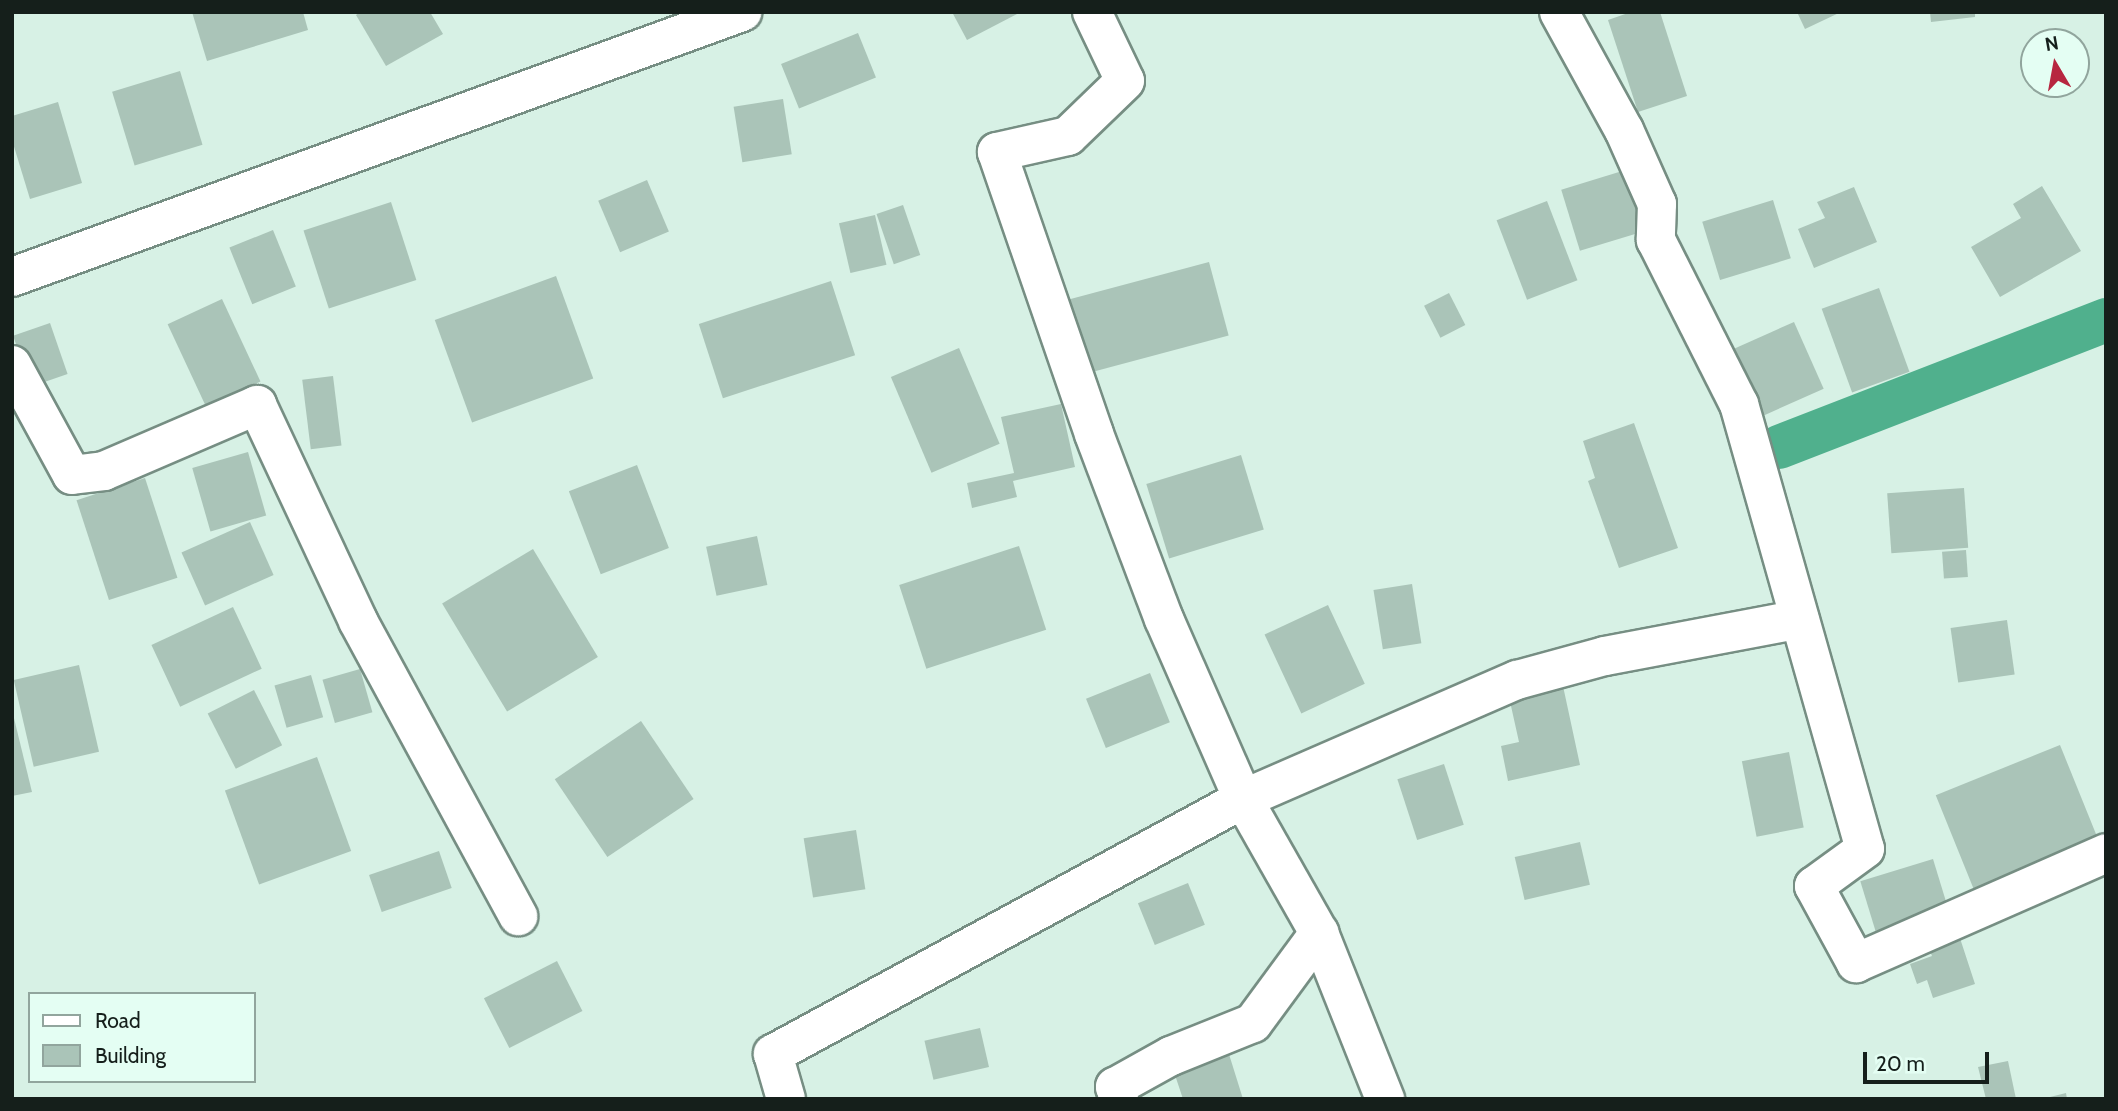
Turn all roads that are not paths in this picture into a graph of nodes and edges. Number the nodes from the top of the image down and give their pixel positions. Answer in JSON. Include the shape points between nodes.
{"nodes":[{"id":1,"x":742,"y":12,"type":"edge"},
{"id":2,"x":1092,"y":12,"type":"edge"},
{"id":3,"x":1559,"y":12,"type":"edge"},
{"id":4,"x":12,"y":277,"type":"edge"},
{"id":5,"x":12,"y":365,"type":"edge"},
{"id":6,"x":1800,"y":619,"type":"junction"},
{"id":7,"x":1243,"y":799,"type":"junction"},
{"id":8,"x":2106,"y":853,"type":"edge"},
{"id":9,"x":518,"y":916,"type":"dead end"},
{"id":10,"x":1319,"y":933,"type":"junction"},
{"id":11,"x":786,"y":1099,"type":"edge"},
{"id":12,"x":1119,"y":1099,"type":"edge"},
{"id":13,"x":1385,"y":1099,"type":"edge"}],
"edges":[{"from":1,"to":4,"type":"street"},
{"from":2,"to":7,"type":"street","via":[[1125,81],[1068,136],[997,152],[1094,435],[1164,619]]},
{"from":3,"to":6,"type":"street","via":[[1624,130],[1657,204],[1656,240],[1739,404]]},
{"from":5,"to":9,"type":"street","via":[[72,475],[104,471],[257,405],[358,621]]},
{"from":6,"to":7,"type":"street","via":[[1605,656],[1517,680]]},
{"from":6,"to":8,"type":"street","via":[[1865,849],[1814,886],[1856,962]]},
{"from":7,"to":10,"type":"street"},
{"from":7,"to":11,"type":"street","via":[[772,1054]]},
{"from":10,"to":12,"type":"street","via":[[1253,1023],[1171,1056],[1115,1087]]},
{"from":10,"to":13,"type":"street"}]}
